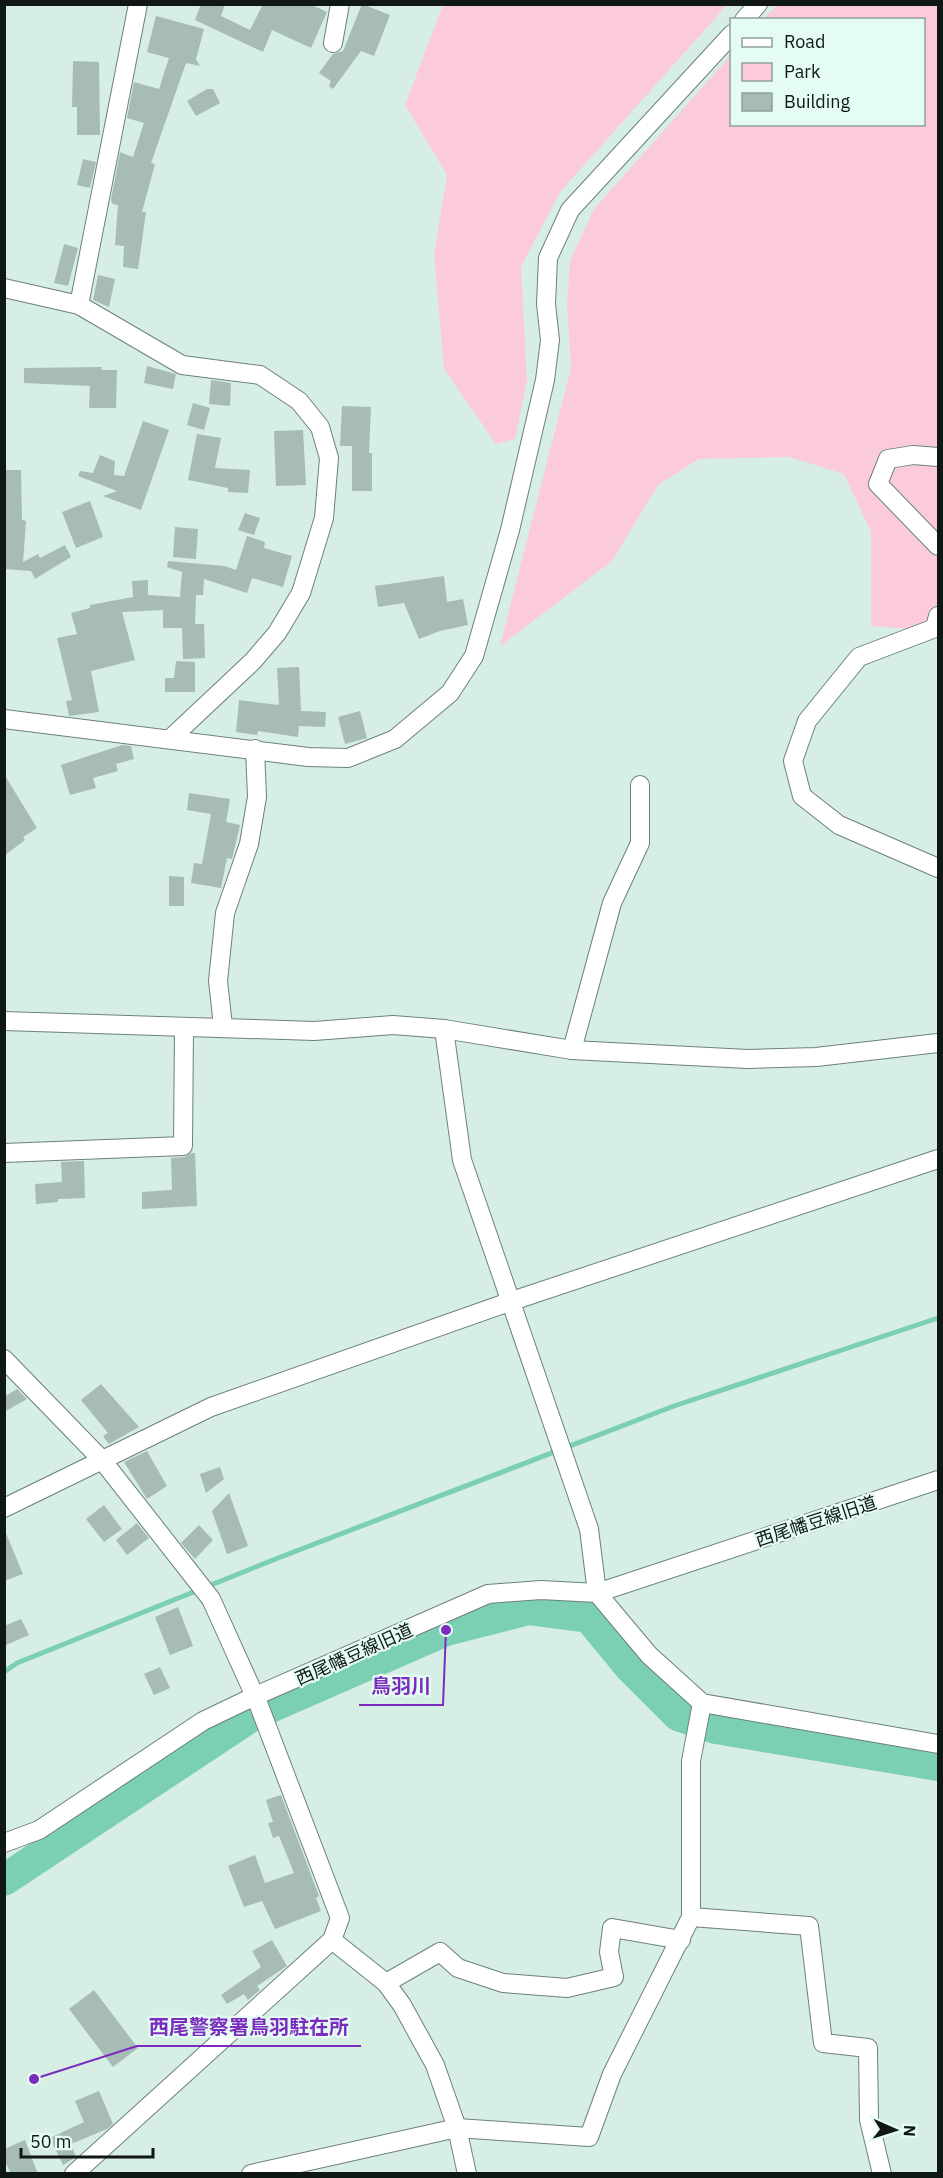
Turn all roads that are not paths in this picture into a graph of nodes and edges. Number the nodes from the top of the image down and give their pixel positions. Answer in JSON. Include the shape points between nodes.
{"nodes":[{"id":1,"x":138,"y":4,"type":"edge"},
{"id":2,"x":340,"y":4,"type":"edge"},
{"id":3,"x":758,"y":4,"type":"edge"},
{"id":4,"x":746,"y":18,"type":"edge"},
{"id":5,"x":730,"y":36,"type":"edge"},
{"id":6,"x":333,"y":43,"type":"dead end"},
{"id":7,"x":4,"y":288,"type":"edge"},
{"id":8,"x":79,"y":305,"type":"junction"},
{"id":9,"x":939,"y":457,"type":"edge"},
{"id":10,"x":939,"y":546,"type":"edge"},
{"id":11,"x":939,"y":616,"type":"edge"},
{"id":12,"x":4,"y":719,"type":"edge"},
{"id":13,"x":170,"y":738,"type":"junction"},
{"id":14,"x":255,"y":749,"type":"junction"},
{"id":15,"x":639,"y":785,"type":"dead end"},
{"id":16,"x":939,"y":868,"type":"edge"},
{"id":17,"x":4,"y":1021,"type":"edge"},
{"id":18,"x":184,"y":1026,"type":"junction"},
{"id":19,"x":223,"y":1026,"type":"junction"},
{"id":20,"x":444,"y":1029,"type":"junction"},
{"id":21,"x":939,"y":1043,"type":"edge"},
{"id":22,"x":572,"y":1050,"type":"junction"},
{"id":23,"x":4,"y":1153,"type":"edge"},
{"id":24,"x":939,"y":1159,"type":"edge"},
{"id":25,"x":512,"y":1301,"type":"junction"},
{"id":26,"x":4,"y":1359,"type":"edge"},
{"id":27,"x":102,"y":1460,"type":"junction"},
{"id":28,"x":939,"y":1480,"type":"edge"},
{"id":29,"x":4,"y":1508,"type":"edge"},
{"id":30,"x":597,"y":1593,"type":"junction"},
{"id":31,"x":701,"y":1704,"type":"junction"},
{"id":32,"x":258,"y":1706,"type":"junction"},
{"id":33,"x":939,"y":1744,"type":"edge"},
{"id":34,"x":4,"y":1843,"type":"edge"},
{"id":35,"x":691,"y":1917,"type":"junction"},
{"id":36,"x":332,"y":1940,"type":"junction"},
{"id":37,"x":681,"y":1941,"type":"junction"},
{"id":38,"x":386,"y":1983,"type":"junction"},
{"id":39,"x":457,"y":2128,"type":"junction"},
{"id":40,"x":74,"y":2174,"type":"edge"},
{"id":41,"x":251,"y":2174,"type":"edge"},
{"id":42,"x":467,"y":2174,"type":"edge"},
{"id":43,"x":882,"y":2174,"type":"edge"}],
"edges":[{"from":1,"to":8,"type":"street"},
{"from":2,"to":6,"type":"street"},
{"from":3,"to":4,"type":"street"},
{"from":5,"to":14,"type":"street","via":[[570,210],[548,258],[546,304],[550,340],[545,380],[480,636],[474,656],[456,684],[395,739],[348,758]]},
{"from":7,"to":8,"type":"street"},
{"from":8,"to":13,"type":"street","via":[[182,365],[260,375],[299,401],[320,427],[329,458],[324,518],[301,593],[277,633],[253,661]]},
{"from":9,"to":10,"type":"street","via":[[913,455],[888,459],[878,484]]},
{"from":11,"to":16,"type":"street","via":[[936,628],[859,657],[807,721],[793,761],[802,796],[839,825]]},
{"from":12,"to":13,"type":"street"},
{"from":13,"to":14,"type":"street"},
{"from":14,"to":19,"type":"street","via":[[257,797],[249,844],[225,913],[218,981]]},
{"from":15,"to":22,"type":"street","via":[[640,843],[612,903]]},
{"from":17,"to":18,"type":"street"},
{"from":18,"to":19,"type":"street"},
{"from":18,"to":23,"type":"street","via":[[183,1146]]},
{"from":19,"to":20,"type":"street","via":[[314,1031],[393,1025]]},
{"from":20,"to":22,"type":"street"},
{"from":20,"to":25,"type":"street","via":[[462,1160]]},
{"from":21,"to":22,"type":"street","via":[[816,1057],[748,1059]]},
{"from":24,"to":25,"type":"street"},
{"from":25,"to":27,"type":"street","via":[[211,1407]]},
{"from":25,"to":30,"type":"street","via":[[589,1529]]},
{"from":26,"to":27,"type":"street"},
{"from":27,"to":29,"type":"street"},
{"from":27,"to":32,"type":"street","via":[[211,1599]]},
{"from":28,"to":30,"type":"street","name":"西尾幡豆線旧道"},
{"from":30,"to":31,"type":"street","via":[[649,1655]]},
{"from":30,"to":32,"type":"street","name":"西尾幡豆線旧道","via":[[541,1590],[488,1594]]},
{"from":31,"to":33,"type":"street"},
{"from":31,"to":35,"type":"street","via":[[691,1761]]},
{"from":32,"to":34,"type":"street","name":"西尾幡豆線旧道","via":[[203,1721],[39,1830]]},
{"from":32,"to":36,"type":"street","via":[[340,1918]]},
{"from":35,"to":37,"type":"street"},
{"from":35,"to":43,"type":"street","via":[[809,1926],[823,2043],[868,2048],[869,2120]]},
{"from":36,"to":38,"type":"street"},
{"from":36,"to":40,"type":"street"},
{"from":37,"to":38,"type":"street","via":[[612,1928],[609,1952],[614,1977],[567,1988],[503,1983],[458,1968],[440,1952]]},
{"from":37,"to":39,"type":"street","via":[[612,2074],[589,2138]]},
{"from":38,"to":39,"type":"street","via":[[435,2065]]},
{"from":39,"to":41,"type":"street"},
{"from":39,"to":42,"type":"street"}]}
